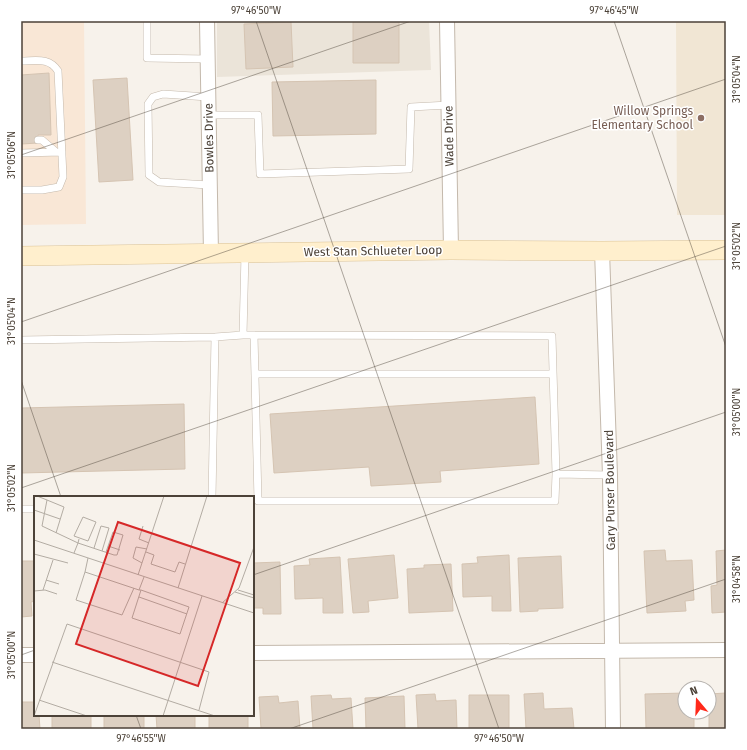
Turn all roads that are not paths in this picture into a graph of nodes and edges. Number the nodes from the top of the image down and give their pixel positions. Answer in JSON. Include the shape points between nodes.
{"nodes":[{"id":1,"x":147,"y":21,"type":"edge"},
{"id":2,"x":207,"y":21,"type":"edge"},
{"id":3,"x":447,"y":21,"type":"edge"},
{"id":4,"x":207,"y":59,"type":"junction"},
{"id":5,"x":21,"y":61,"type":"edge"},
{"id":6,"x":208,"y":97,"type":"junction"},
{"id":7,"x":449,"y":105,"type":"junction"},
{"id":8,"x":208,"y":115,"type":"junction"},
{"id":9,"x":38,"y":140,"type":"dead end"},
{"id":10,"x":59,"y":152,"type":"junction"},
{"id":11,"x":21,"y":153,"type":"edge"},
{"id":12,"x":209,"y":185,"type":"junction"},
{"id":13,"x":21,"y":190,"type":"edge"},
{"id":14,"x":451,"y":250,"type":"junction"},
{"id":15,"x":726,"y":250,"type":"edge"},
{"id":16,"x":602,"y":251,"type":"junction"},
{"id":17,"x":210,"y":254,"type":"junction"},
{"id":18,"x":245,"y":254,"type":"junction"},
{"id":19,"x":21,"y":256,"type":"edge"},
{"id":20,"x":243,"y":335,"type":"junction"},
{"id":21,"x":254,"y":335,"type":"junction"},
{"id":22,"x":215,"y":337,"type":"junction"},
{"id":23,"x":21,"y":340,"type":"edge"},
{"id":24,"x":255,"y":374,"type":"junction"},
{"id":25,"x":553,"y":374,"type":"junction"},
{"id":26,"x":556,"y":474,"type":"junction"},
{"id":27,"x":610,"y":475,"type":"junction"},
{"id":28,"x":212,"y":496,"type":"edge"},
{"id":29,"x":21,"y":509,"type":"edge"},
{"id":30,"x":34,"y":509,"type":"edge"},
{"id":31,"x":726,"y":650,"type":"edge"},
{"id":32,"x":612,"y":651,"type":"junction"},
{"id":33,"x":254,"y":653,"type":"edge"},
{"id":34,"x":21,"y":655,"type":"edge"},
{"id":35,"x":34,"y":655,"type":"edge"},
{"id":36,"x":613,"y":729,"type":"edge"}],
"edges":[{"from":1,"to":4,"type":"lane","via":[[147,58]]},
{"from":2,"to":4,"type":"street","name":"Bowles Drive"},
{"from":3,"to":7,"type":"street","name":"Wade Drive"},
{"from":4,"to":6,"type":"street","name":"Bowles Drive"},
{"from":5,"to":10,"type":"lane","via":[[47,61],[54,64],[58,71]]},
{"from":6,"to":8,"type":"street","name":"Bowles Drive"},
{"from":6,"to":12,"type":"lane","via":[[162,94],[153,97],[148,104],[148,112],[150,175],[159,182]]},
{"from":7,"to":8,"type":"lane","via":[[411,107],[409,170],[260,174],[258,115]]},
{"from":7,"to":14,"type":"street","name":"Wade Drive"},
{"from":8,"to":12,"type":"street","name":"Bowles Drive"},
{"from":9,"to":10,"type":"lane"},
{"from":10,"to":11,"type":"lane"},
{"from":10,"to":13,"type":"lane","via":[[63,177],[59,187]]},
{"from":12,"to":17,"type":"street","name":"Bowles Drive"},
{"from":14,"to":16,"type":"main road","name":"West Stan Schlueter Loop"},
{"from":14,"to":18,"type":"main road","name":"West Stan Schlueter Loop"},
{"from":15,"to":16,"type":"main road","name":"West Stan Schlueter Loop"},
{"from":16,"to":27,"type":"street","name":"Gary Purser Boulevard"},
{"from":17,"to":18,"type":"main road","name":"West Stan Schlueter Loop"},
{"from":17,"to":19,"type":"main road","name":"West Stan Schlueter Loop"},
{"from":18,"to":20,"type":"lane"},
{"from":20,"to":21,"type":"lane"},
{"from":20,"to":22,"type":"lane"},
{"from":21,"to":24,"type":"lane"},
{"from":21,"to":25,"type":"lane","via":[[552,336]]},
{"from":22,"to":23,"type":"lane"},
{"from":22,"to":28,"type":"lane"},
{"from":24,"to":25,"type":"lane"},
{"from":24,"to":26,"type":"lane","via":[[258,500],[555,501]]},
{"from":25,"to":26,"type":"lane"},
{"from":26,"to":27,"type":"lane"},
{"from":27,"to":32,"type":"street","name":"Gary Purser Boulevard"},
{"from":29,"to":30,"type":"lane"},
{"from":31,"to":32,"type":"street"},
{"from":32,"to":33,"type":"street"},
{"from":32,"to":36,"type":"street","name":"Gary Purser Boulevard"},
{"from":34,"to":35,"type":"street"}]}
